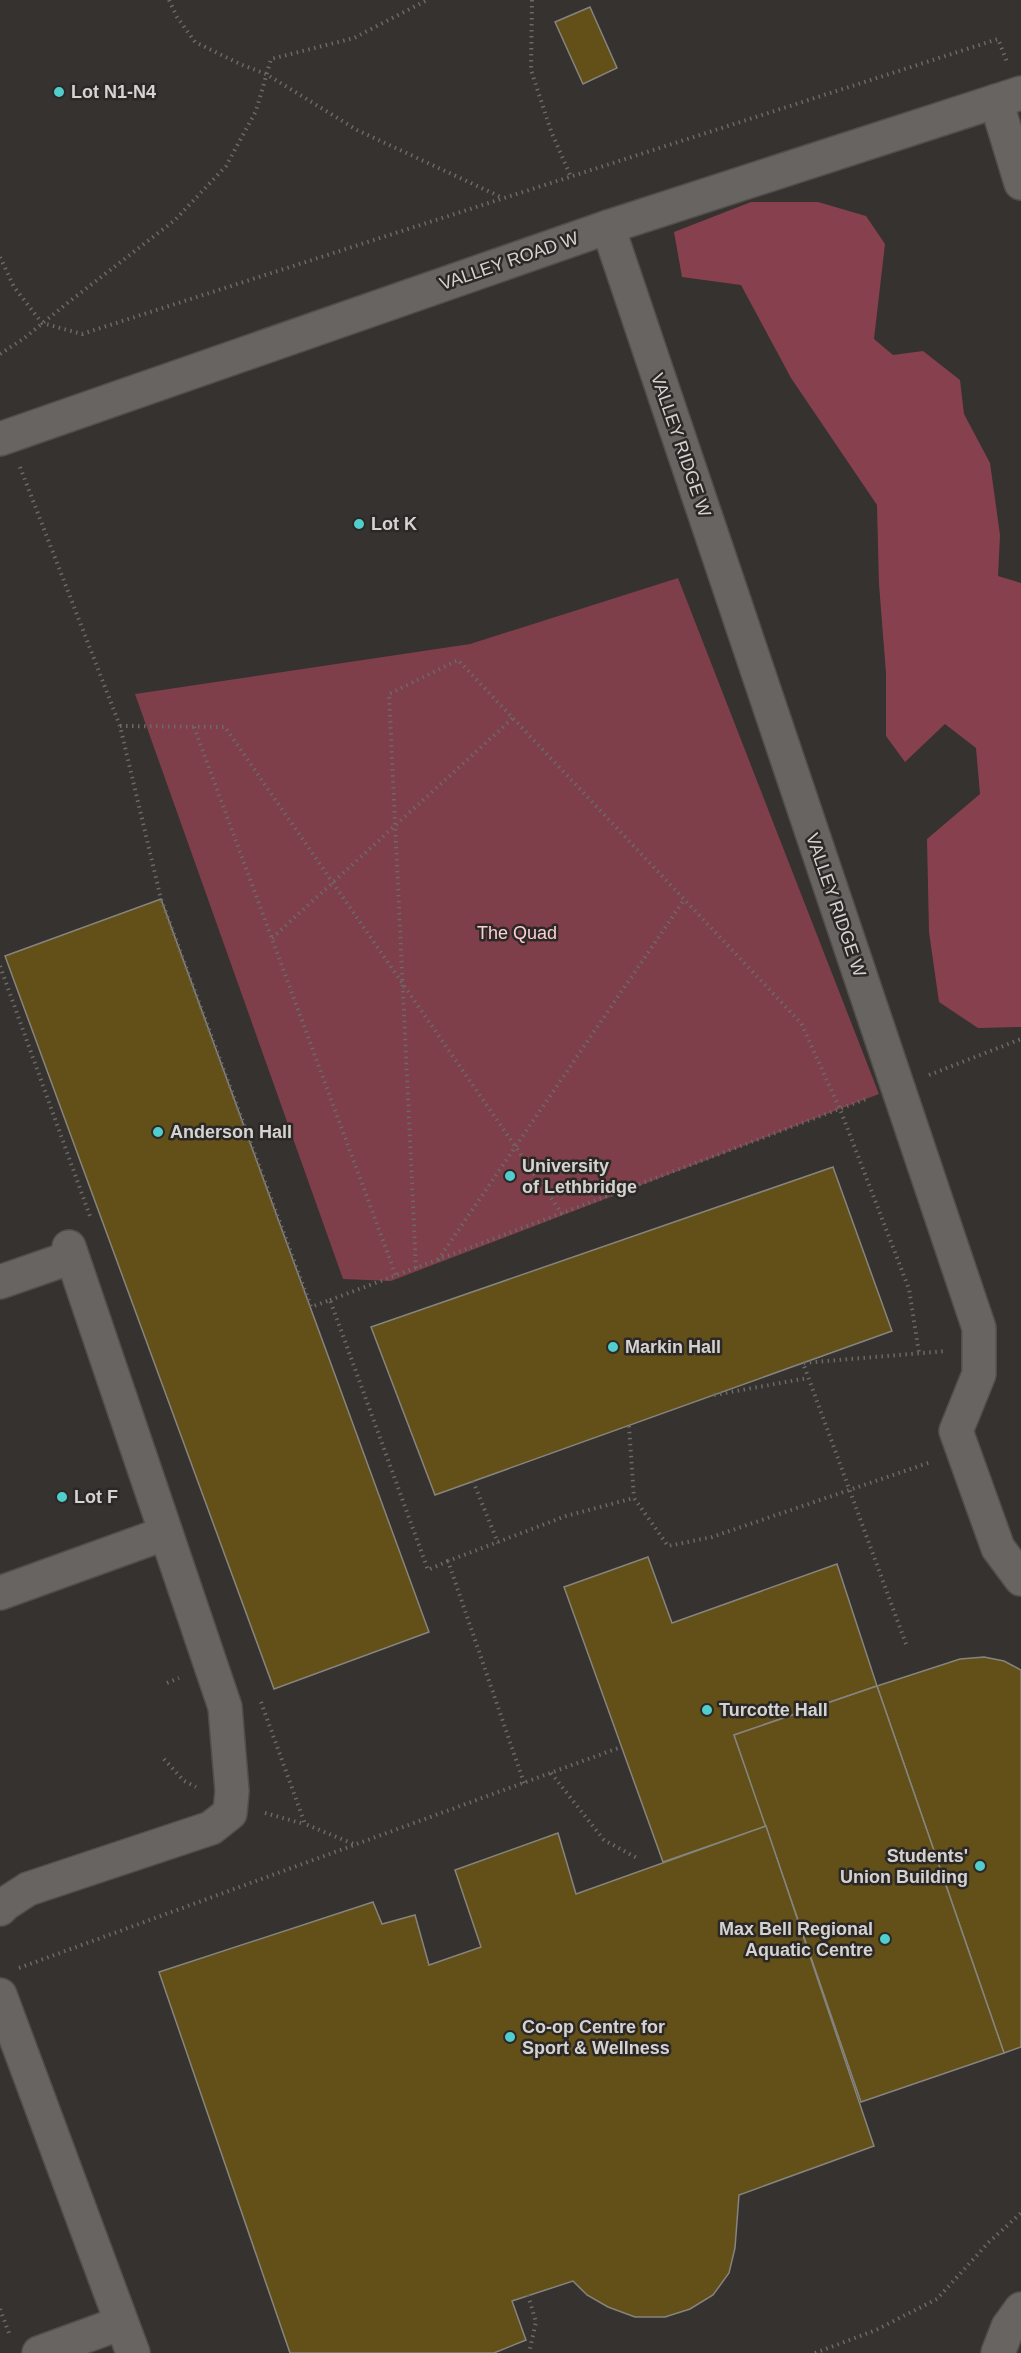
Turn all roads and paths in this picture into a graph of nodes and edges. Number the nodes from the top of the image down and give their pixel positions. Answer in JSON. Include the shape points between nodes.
{"nodes":[{"id":1,"x":170,"y":0,"type":"edge"},
{"id":2,"x":428,"y":0,"type":"edge"},
{"id":3,"x":532,"y":0,"type":"edge"},
{"id":4,"x":998,"y":39,"type":"dead end"},
{"id":5,"x":266,"y":74,"type":"junction"},
{"id":6,"x":1009,"y":97,"type":"edge"},
{"id":7,"x":571,"y":177,"type":"junction"},
{"id":8,"x":1021,"y":183,"type":"edge"},
{"id":9,"x":503,"y":198,"type":"junction"},
{"id":10,"x":608,"y":227,"type":"junction"},
{"id":11,"x":0,"y":257,"type":"edge"},
{"id":12,"x":42,"y":323,"type":"junction"},
{"id":13,"x":0,"y":354,"type":"edge"},
{"id":14,"x":4,"y":437,"type":"edge"},
{"id":15,"x":514,"y":718,"type":"junction"},
{"id":16,"x":120,"y":726,"type":"junction"},
{"id":17,"x":194,"y":727,"type":"junction"},
{"id":18,"x":395,"y":826,"type":"junction"},
{"id":19,"x":333,"y":882,"type":"junction"},
{"id":20,"x":685,"y":899,"type":"junction"},
{"id":21,"x":272,"y":938,"type":"junction"},
{"id":22,"x":402,"y":984,"type":"junction"},
{"id":23,"x":1021,"y":1039,"type":"edge"},
{"id":24,"x":898,"y":1088,"type":"junction"},
{"id":25,"x":840,"y":1109,"type":"junction"},
{"id":26,"x":515,"y":1146,"type":"junction"},
{"id":27,"x":562,"y":1214,"type":"junction"},
{"id":28,"x":437,"y":1260,"type":"junction"},
{"id":29,"x":417,"y":1268,"type":"junction"},
{"id":30,"x":396,"y":1276,"type":"junction"},
{"id":31,"x":0,"y":1282,"type":"edge"},
{"id":32,"x":330,"y":1300,"type":"junction"},
{"id":33,"x":979,"y":1349,"type":"junction"},
{"id":34,"x":919,"y":1353,"type":"junction"},
{"id":35,"x":808,"y":1378,"type":"junction"},
{"id":36,"x":714,"y":1395,"type":"dead end"},
{"id":37,"x":629,"y":1426,"type":"dead end"},
{"id":38,"x":963,"y":1451,"type":"junction"},
{"id":39,"x":473,"y":1481,"type":"dead end"},
{"id":40,"x":848,"y":1490,"type":"junction"},
{"id":41,"x":634,"y":1498,"type":"junction"},
{"id":42,"x":166,"y":1533,"type":"junction"},
{"id":43,"x":498,"y":1543,"type":"junction"},
{"id":44,"x":448,"y":1561,"type":"junction"},
{"id":45,"x":1021,"y":1579,"type":"edge"},
{"id":46,"x":0,"y":1593,"type":"edge"},
{"id":47,"x":906,"y":1644,"type":"dead end"},
{"id":48,"x":621,"y":1747,"type":"dead end"},
{"id":49,"x":551,"y":1773,"type":"junction"},
{"id":50,"x":524,"y":1783,"type":"junction"},
{"id":51,"x":637,"y":1858,"type":"dead end"},
{"id":52,"x":0,"y":1910,"type":"edge"},
{"id":53,"x":6,"y":1983,"type":"edge"},
{"id":54,"x":1021,"y":2213,"type":"edge"},
{"id":55,"x":528,"y":2295,"type":"dead end"},
{"id":56,"x":1021,"y":2309,"type":"edge"},
{"id":57,"x":121,"y":2323,"type":"junction"},
{"id":58,"x":531,"y":2352,"type":"edge"},
{"id":59,"x":39,"y":2353,"type":"edge"},
{"id":60,"x":133,"y":2353,"type":"edge"},
{"id":61,"x":815,"y":2353,"type":"edge"},
{"id":62,"x":998,"y":2353,"type":"edge"}],
"edges":[{"from":1,"to":5,"type":"path","via":[[195,42]]},
{"from":2,"to":5,"type":"path","via":[[354,38],[271,58]]},
{"from":3,"to":7,"type":"path","via":[[531,70]]},
{"from":4,"to":7,"type":"path"},
{"from":5,"to":9,"type":"path","via":[[357,130]]},
{"from":5,"to":12,"type":"path","via":[[256,111],[226,166],[176,220]]},
{"from":6,"to":8,"type":"street"},
{"from":6,"to":10,"type":"street","name":"VALLEY ROAD W"},
{"from":7,"to":9,"type":"path"},
{"from":9,"to":12,"type":"path","via":[[82,334]]},
{"from":10,"to":14,"type":"street","name":"VALLEY ROAD W"},
{"from":10,"to":24,"type":"street","name":"VALLEY RIDGE W"},
{"from":11,"to":12,"type":"path","via":[[14,287]]},
{"from":12,"to":13,"type":"path"},
{"from":14,"to":16,"type":"path"},
{"from":15,"to":18,"type":"path"},
{"from":15,"to":18,"type":"path","via":[[458,660],[388,694]]},
{"from":15,"to":20,"type":"path"},
{"from":16,"to":17,"type":"path"},
{"from":16,"to":32,"type":"path","via":[[161,899],[311,1307]]},
{"from":17,"to":19,"type":"path","via":[[225,728]]},
{"from":17,"to":21,"type":"path"},
{"from":18,"to":19,"type":"path"},
{"from":18,"to":22,"type":"path"},
{"from":19,"to":21,"type":"path"},
{"from":19,"to":22,"type":"path"},
{"from":20,"to":25,"type":"path","via":[[801,1023]]},
{"from":20,"to":26,"type":"path"},
{"from":21,"to":30,"type":"path"},
{"from":22,"to":26,"type":"path"},
{"from":22,"to":29,"type":"path"},
{"from":23,"to":24,"type":"path"},
{"from":24,"to":25,"type":"path"},
{"from":24,"to":33,"type":"street","name":"VALLEY RIDGE W","via":[[979,1328]]},
{"from":25,"to":27,"type":"path"},
{"from":25,"to":34,"type":"path","via":[[909,1289]]},
{"from":26,"to":27,"type":"path"},
{"from":26,"to":28,"type":"path"},
{"from":27,"to":28,"type":"path"},
{"from":28,"to":29,"type":"path"},
{"from":29,"to":30,"type":"path"},
{"from":30,"to":32,"type":"path"},
{"from":31,"to":42,"type":"street","via":[[70,1252]]},
{"from":32,"to":44,"type":"path","via":[[428,1570]]},
{"from":33,"to":34,"type":"path"},
{"from":33,"to":38,"type":"street","name":"VALLEY RIDGE W","via":[[979,1374],[956,1431]]},
{"from":34,"to":35,"type":"path","via":[[803,1363]]},
{"from":35,"to":36,"type":"path"},
{"from":35,"to":40,"type":"path"},
{"from":37,"to":41,"type":"path"},
{"from":38,"to":40,"type":"path"},
{"from":38,"to":45,"type":"street","name":"VALLEY RIDGE W","via":[[998,1548]]},
{"from":39,"to":43,"type":"path"},
{"from":40,"to":41,"type":"path","via":[[712,1537],[668,1546]]},
{"from":40,"to":47,"type":"path"},
{"from":41,"to":43,"type":"path","via":[[566,1516]]},
{"from":42,"to":46,"type":"street"},
{"from":42,"to":52,"type":"street","via":[[225,1707],[232,1791],[230,1813],[211,1828],[28,1889]]},
{"from":43,"to":44,"type":"path"},
{"from":44,"to":50,"type":"path"},
{"from":48,"to":49,"type":"path"},
{"from":49,"to":50,"type":"path"},
{"from":49,"to":51,"type":"path","via":[[604,1840]]},
{"from":50,"to":53,"type":"path"},
{"from":53,"to":57,"type":"street"},
{"from":54,"to":61,"type":"path","via":[[989,2242],[938,2300],[876,2330]]},
{"from":55,"to":58,"type":"path","via":[[536,2322]]},
{"from":56,"to":62,"type":"street","via":[[1008,2327]]},
{"from":57,"to":59,"type":"street"},
{"from":57,"to":60,"type":"street"}]}
